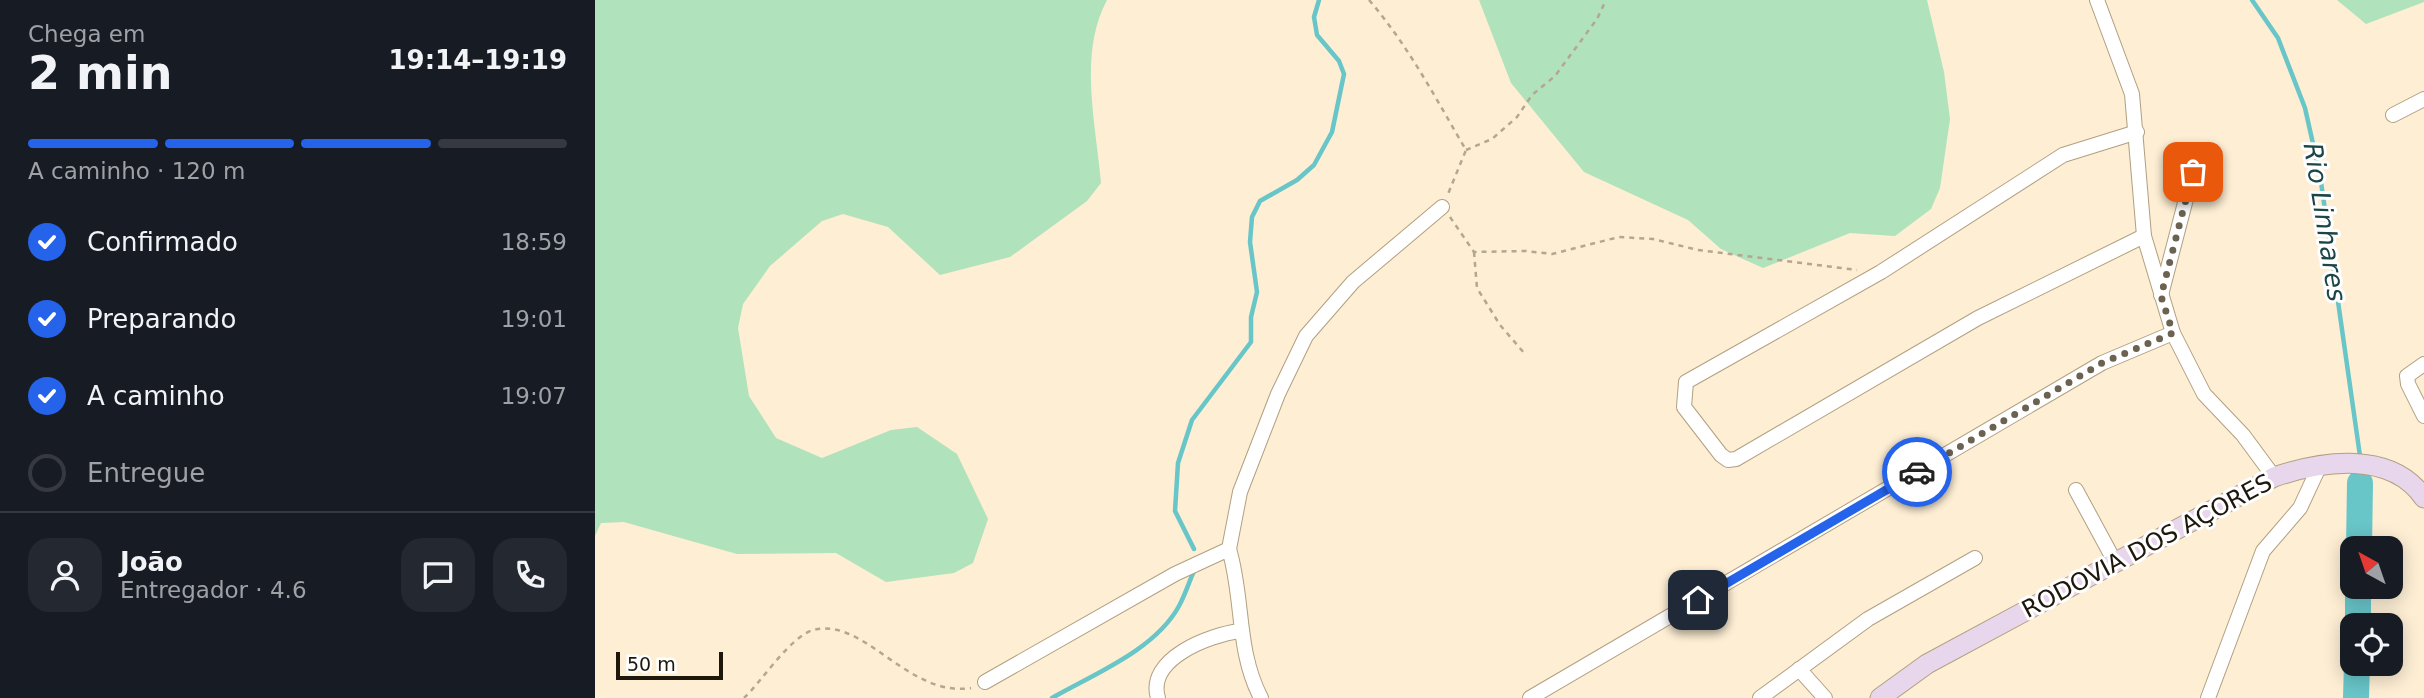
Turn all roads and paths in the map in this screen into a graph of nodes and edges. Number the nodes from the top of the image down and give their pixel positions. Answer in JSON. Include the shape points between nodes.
{"nodes":[{"id":1,"x":1369,"y":0,"type":"edge"},
{"id":2,"x":1606,"y":0,"type":"edge"},
{"id":3,"x":2097,"y":0,"type":"edge"},
{"id":4,"x":2424,"y":99,"type":"edge"},
{"id":5,"x":2393,"y":115,"type":"dead end"},
{"id":6,"x":2137,"y":132,"type":"junction"},
{"id":7,"x":1466,"y":150,"type":"junction"},
{"id":8,"x":2193,"y":172,"type":"dead end"},
{"id":9,"x":1442,"y":207,"type":"junction"},
{"id":10,"x":2144,"y":236,"type":"junction"},
{"id":11,"x":1474,"y":252,"type":"junction"},
{"id":12,"x":1881,"y":272,"type":"junction"},
{"id":13,"x":2161,"y":296,"type":"junction"},
{"id":14,"x":2173,"y":333,"type":"junction"},
{"id":15,"x":1525,"y":354,"type":"dead end"},
{"id":16,"x":2424,"y":364,"type":"edge"},
{"id":17,"x":2424,"y":416,"type":"edge"},
{"id":18,"x":2320,"y":465,"type":"junction"},
{"id":19,"x":2274,"y":477,"type":"junction"},
{"id":20,"x":2421,"y":488,"type":"edge"},
{"id":21,"x":2075,"y":490,"type":"dead end"},
{"id":22,"x":1229,"y":548,"type":"junction"},
{"id":23,"x":1975,"y":558,"type":"dead end"},
{"id":24,"x":2115,"y":562,"type":"junction"},
{"id":25,"x":1240,"y":631,"type":"junction"},
{"id":26,"x":871,"y":654,"type":"dead end"},
{"id":27,"x":1799,"y":669,"type":"junction"},
{"id":28,"x":985,"y":682,"type":"joint"},
{"id":29,"x":948,"y":693,"type":"dead end"},
{"id":30,"x":744,"y":698,"type":"edge"},
{"id":31,"x":1158,"y":698,"type":"edge"},
{"id":32,"x":1261,"y":698,"type":"edge"},
{"id":33,"x":1530,"y":698,"type":"edge"},
{"id":34,"x":1760,"y":698,"type":"edge"},
{"id":35,"x":1825,"y":698,"type":"edge"},
{"id":36,"x":1880,"y":698,"type":"edge"},
{"id":37,"x":2208,"y":698,"type":"edge"}],
"edges":[{"from":1,"to":7,"type":"path","via":[[1406,50]]},
{"from":2,"to":7,"type":"path","via":[[1555,76],[1532,95],[1517,117],[1492,139]]},
{"from":3,"to":6,"type":"street","via":[[2128,80]]},
{"from":4,"to":5,"type":"street"},
{"from":6,"to":10,"type":"street"},
{"from":6,"to":12,"type":"street","via":[[2063,155]]},
{"from":7,"to":9,"type":"path"},
{"from":8,"to":13,"type":"street"},
{"from":9,"to":11,"type":"path"},
{"from":9,"to":22,"type":"street","via":[[1353,282],[1306,337],[1240,492]]},
{"from":10,"to":12,"type":"street","via":[[1978,318],[1736,459],[1721,455],[1684,407],[1686,382]]},
{"from":10,"to":13,"type":"street"},
{"from":11,"to":12,"type":"path","via":[[1552,254],[1630,237]]},
{"from":11,"to":15,"type":"path","via":[[1477,288]]},
{"from":13,"to":14,"type":"street"},
{"from":14,"to":19,"type":"street","via":[[2204,394]]},
{"from":14,"to":33,"type":"street","via":[[2102,363]]},
{"from":16,"to":17,"type":"street","via":[[2407,376]]},
{"from":18,"to":19,"type":"street","name":"RODOVIA DOS AÇORES"},
{"from":18,"to":20,"type":"street","name":"RODOVIA DOS AÇORES","via":[[2393,470]]},
{"from":18,"to":37,"type":"street","via":[[2300,508],[2263,551]]},
{"from":19,"to":24,"type":"street","name":"RODOVIA DOS AÇORES"},
{"from":21,"to":24,"type":"street"},
{"from":22,"to":25,"type":"street","via":[[1240,595]]},
{"from":22,"to":28,"type":"street"},
{"from":23,"to":27,"type":"street","via":[[1903,597]]},
{"from":24,"to":36,"type":"street","name":"RODOVIA DOS AÇORES","via":[[1927,664]]},
{"from":25,"to":31,"type":"street","via":[[1204,639],[1163,667],[1155,684]]},
{"from":25,"to":32,"type":"street"},
{"from":26,"to":30,"type":"path","via":[[837,629],[813,630],[799,638]]},
{"from":27,"to":34,"type":"street"},
{"from":27,"to":35,"type":"street"},
{"from":28,"to":29,"type":"path","via":[[962,693]]}]}
